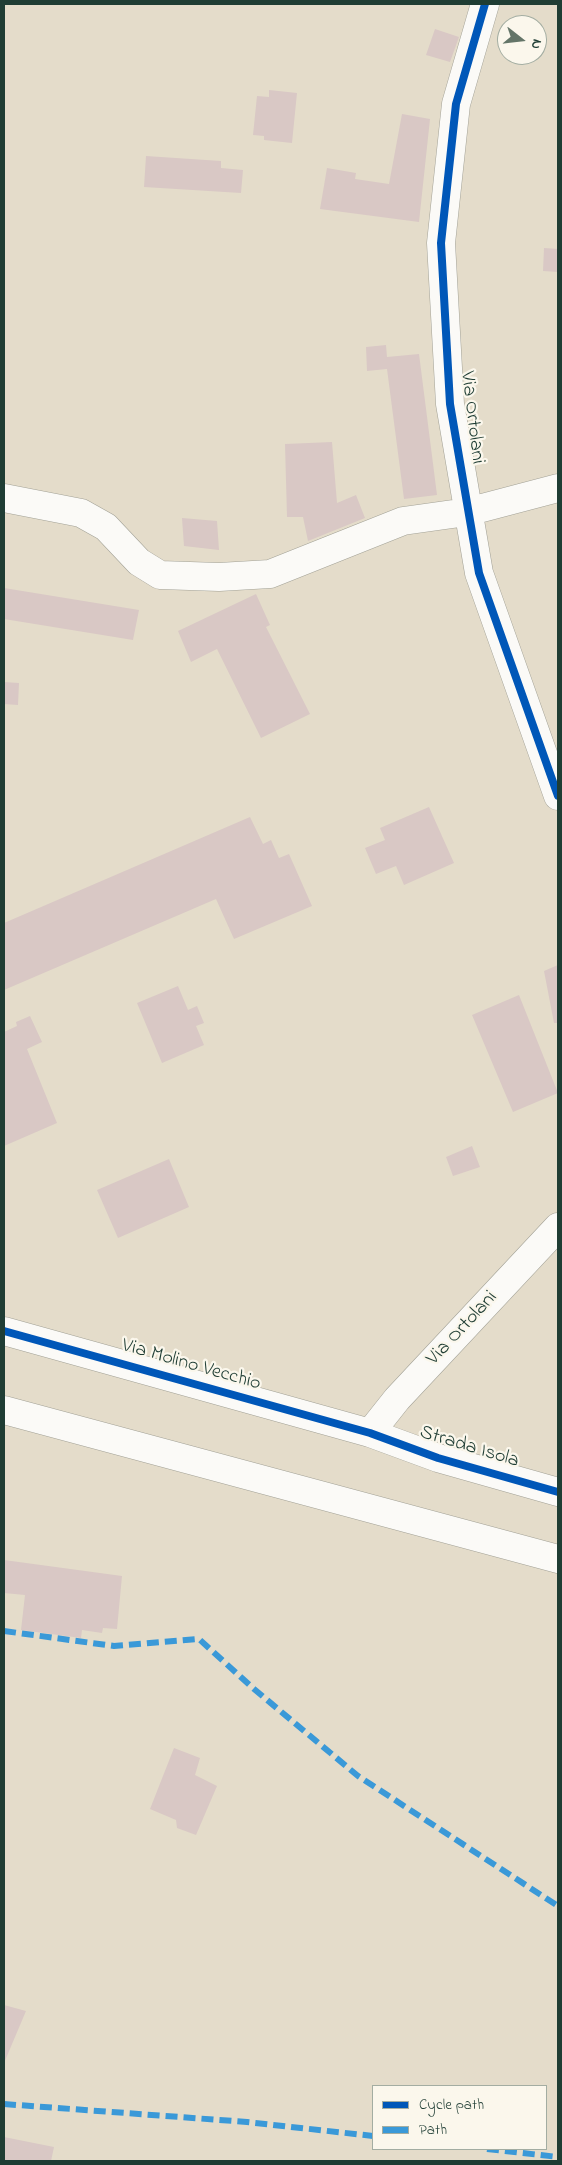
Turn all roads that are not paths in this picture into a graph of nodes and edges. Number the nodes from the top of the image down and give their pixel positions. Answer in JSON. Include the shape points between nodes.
{"nodes":[{"id":1,"x":485,"y":4,"type":"edge"},
{"id":2,"x":558,"y":488,"type":"edge"},
{"id":3,"x":4,"y":498,"type":"edge"},
{"id":4,"x":467,"y":512,"type":"junction"},
{"id":5,"x":558,"y":796,"type":"edge"},
{"id":6,"x":558,"y":1227,"type":"edge"},
{"id":7,"x":4,"y":1331,"type":"edge"},
{"id":8,"x":4,"y":1410,"type":"edge"},
{"id":9,"x":370,"y":1433,"type":"junction"},
{"id":10,"x":558,"y":1492,"type":"edge"},
{"id":11,"x":558,"y":1559,"type":"edge"}],
"edges":[{"from":1,"to":4,"type":"street","name":"Via Ortolani","via":[[456,104],[442,243],[450,404]]},
{"from":2,"to":4,"type":"street"},
{"from":3,"to":4,"type":"street","via":[[81,513],[106,527],[139,562],[160,575],[219,577],[270,574],[403,521]]},
{"from":4,"to":5,"type":"street","name":"Via Ortolani","via":[[479,573]]},
{"from":6,"to":9,"type":"street","name":"Via Ortolani","via":[[397,1399]]},
{"from":7,"to":9,"type":"street","name":"Via Molino Vecchio"},
{"from":8,"to":11,"type":"street"},
{"from":9,"to":10,"type":"street","name":"Strada Isola","via":[[438,1458]]}]}
